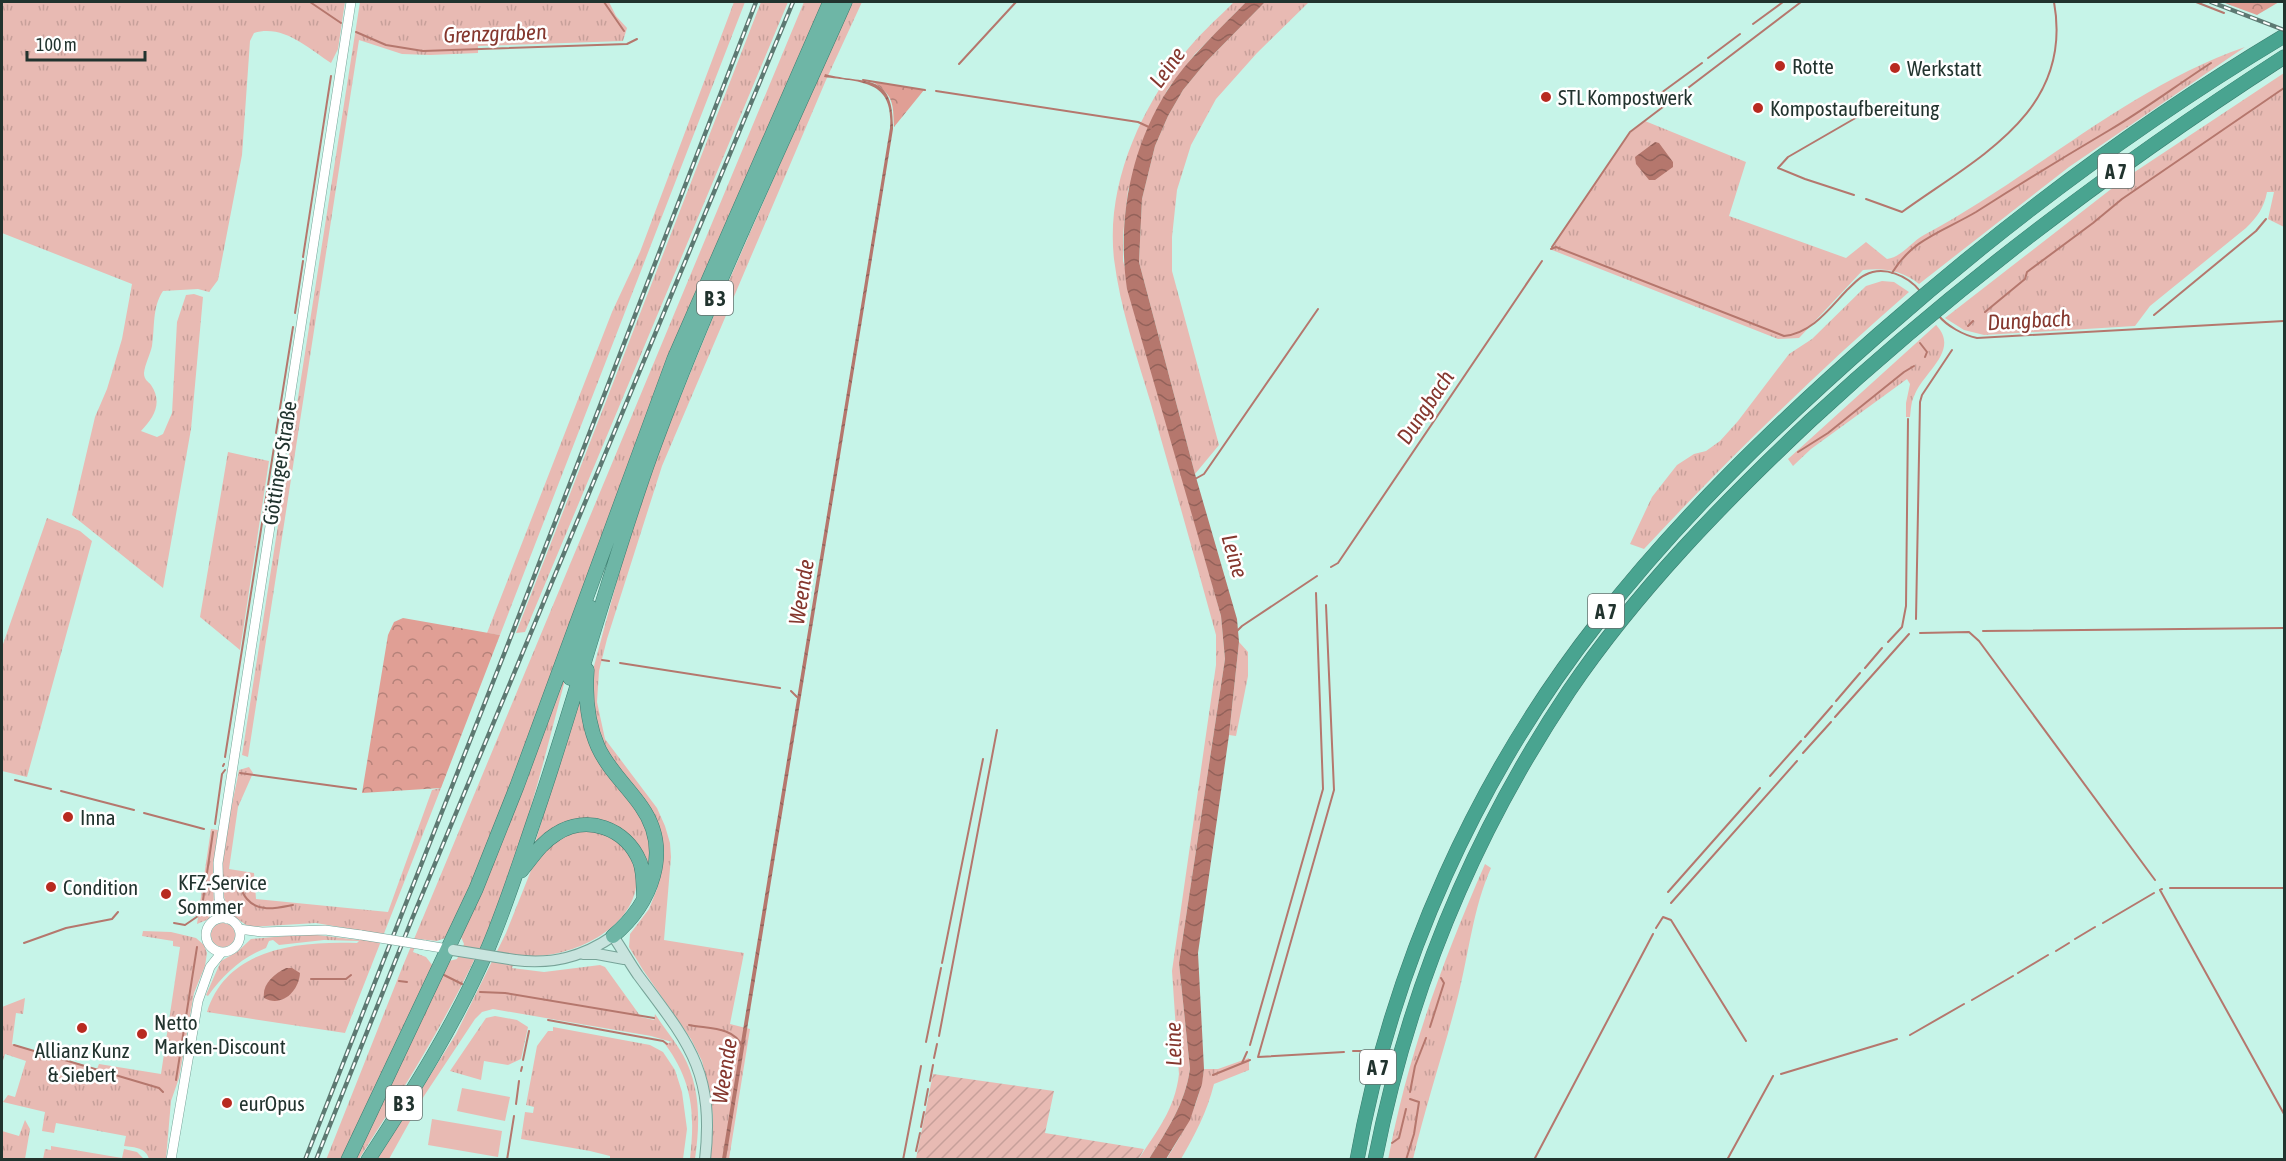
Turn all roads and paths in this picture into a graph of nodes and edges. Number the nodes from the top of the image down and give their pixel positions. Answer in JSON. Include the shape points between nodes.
{"nodes":[{"id":1,"x":351,"y":2,"type":"edge"},
{"id":2,"x":830,"y":2,"type":"edge"},
{"id":3,"x":845,"y":2,"type":"edge"},
{"id":4,"x":2284,"y":36,"type":"edge"},
{"id":5,"x":2284,"y":57,"type":"edge"},
{"id":6,"x":612,"y":525,"type":"junction"},
{"id":7,"x":589,"y":650,"type":"junction"},
{"id":8,"x":537,"y":811,"type":"junction"},
{"id":9,"x":514,"y":880,"type":"junction"},
{"id":10,"x":219,"y":899,"type":"junction"},
{"id":11,"x":645,"y":900,"type":"junction"},
{"id":12,"x":227,"y":919,"type":"junction"},
{"id":13,"x":214,"y":921,"type":"junction"},
{"id":14,"x":239,"y":934,"type":"junction"},
{"id":15,"x":612,"y":937,"type":"junction"},
{"id":16,"x":210,"y":946,"type":"junction"},
{"id":17,"x":451,"y":949,"type":"junction"},
{"id":18,"x":222,"y":952,"type":"junction"},
{"id":19,"x":580,"y":954,"type":"junction"},
{"id":20,"x":627,"y":962,"type":"junction"},
{"id":21,"x":210,"y":967,"type":"junction"},
{"id":22,"x":171,"y":1160,"type":"edge"},
{"id":23,"x":348,"y":1160,"type":"edge"},
{"id":24,"x":368,"y":1160,"type":"edge"},
{"id":25,"x":705,"y":1160,"type":"edge"},
{"id":26,"x":1357,"y":1160,"type":"edge"},
{"id":27,"x":1376,"y":1160,"type":"edge"}],
"edges":[{"from":1,"to":10,"type":"street","name":"Göttinger Straße","via":[[221,841]]},
{"from":2,"to":6,"type":"highway","number":"B 3","via":[[674,359]]},
{"from":3,"to":7,"type":"highway","number":"B 3","via":[[673,398],[628,521]]},
{"from":4,"to":26,"type":"highway","number":"A 7","via":[[2123,143],[1943,279],[1802,404],[1704,500],[1619,596],[1535,711],[1479,806],[1447,873],[1418,941],[1384,1046]]},
{"from":5,"to":27,"type":"highway","number":"A 7","via":[[2122,166],[1954,293],[1777,452],[1680,551],[1616,627],[1551,720],[1483,840],[1435,948],[1401,1052]]},
{"from":6,"to":8,"type":"highway","number":"B 3"},
{"from":6,"to":17,"type":"highway","via":[[513,797]]},
{"from":7,"to":8,"type":"highway","number":"B 3"},
{"from":7,"to":11,"type":"highway","via":[[586,698],[590,726],[607,762],[643,807],[655,839],[654,875]]},
{"from":8,"to":9,"type":"highway","number":"B 3"},
{"from":9,"to":11,"type":"highway","via":[[556,833],[574,826],[594,825],[613,830],[630,843],[641,864]]},
{"from":9,"to":24,"type":"highway","number":"B 3","via":[[467,994]]},
{"from":10,"to":12,"type":"street","name":"Göttinger Straße"},
{"from":10,"to":13,"type":"street","name":"Göttinger Straße"},
{"from":11,"to":15,"type":"highway"},
{"from":12,"to":13,"type":"street"},
{"from":12,"to":14,"type":"street","name":"Göttinger Straße","via":[[235,924]]},
{"from":13,"to":16,"type":"street","name":"Göttinger Straße","via":[[207,931]]},
{"from":14,"to":17,"type":"street","bridge":true,"via":[[325,930]]},
{"from":14,"to":18,"type":"street","name":"Göttinger Straße","via":[[234,947]]},
{"from":15,"to":19,"type":"main road"},
{"from":15,"to":20,"type":"main road"},
{"from":16,"to":18,"type":"street"},
{"from":16,"to":21,"type":"street","name":"Göttinger Straße"},
{"from":17,"to":19,"type":"main road","bridge":true,"via":[[550,962]]},
{"from":17,"to":23,"type":"highway"},
{"from":18,"to":21,"type":"street","name":"Göttinger Straße"},
{"from":19,"to":20,"type":"main road"},
{"from":20,"to":25,"type":"main road","via":[[671,1019],[696,1060],[708,1116]]},
{"from":21,"to":22,"type":"street","name":"Göttinger Straße","via":[[198,1001]]}]}
